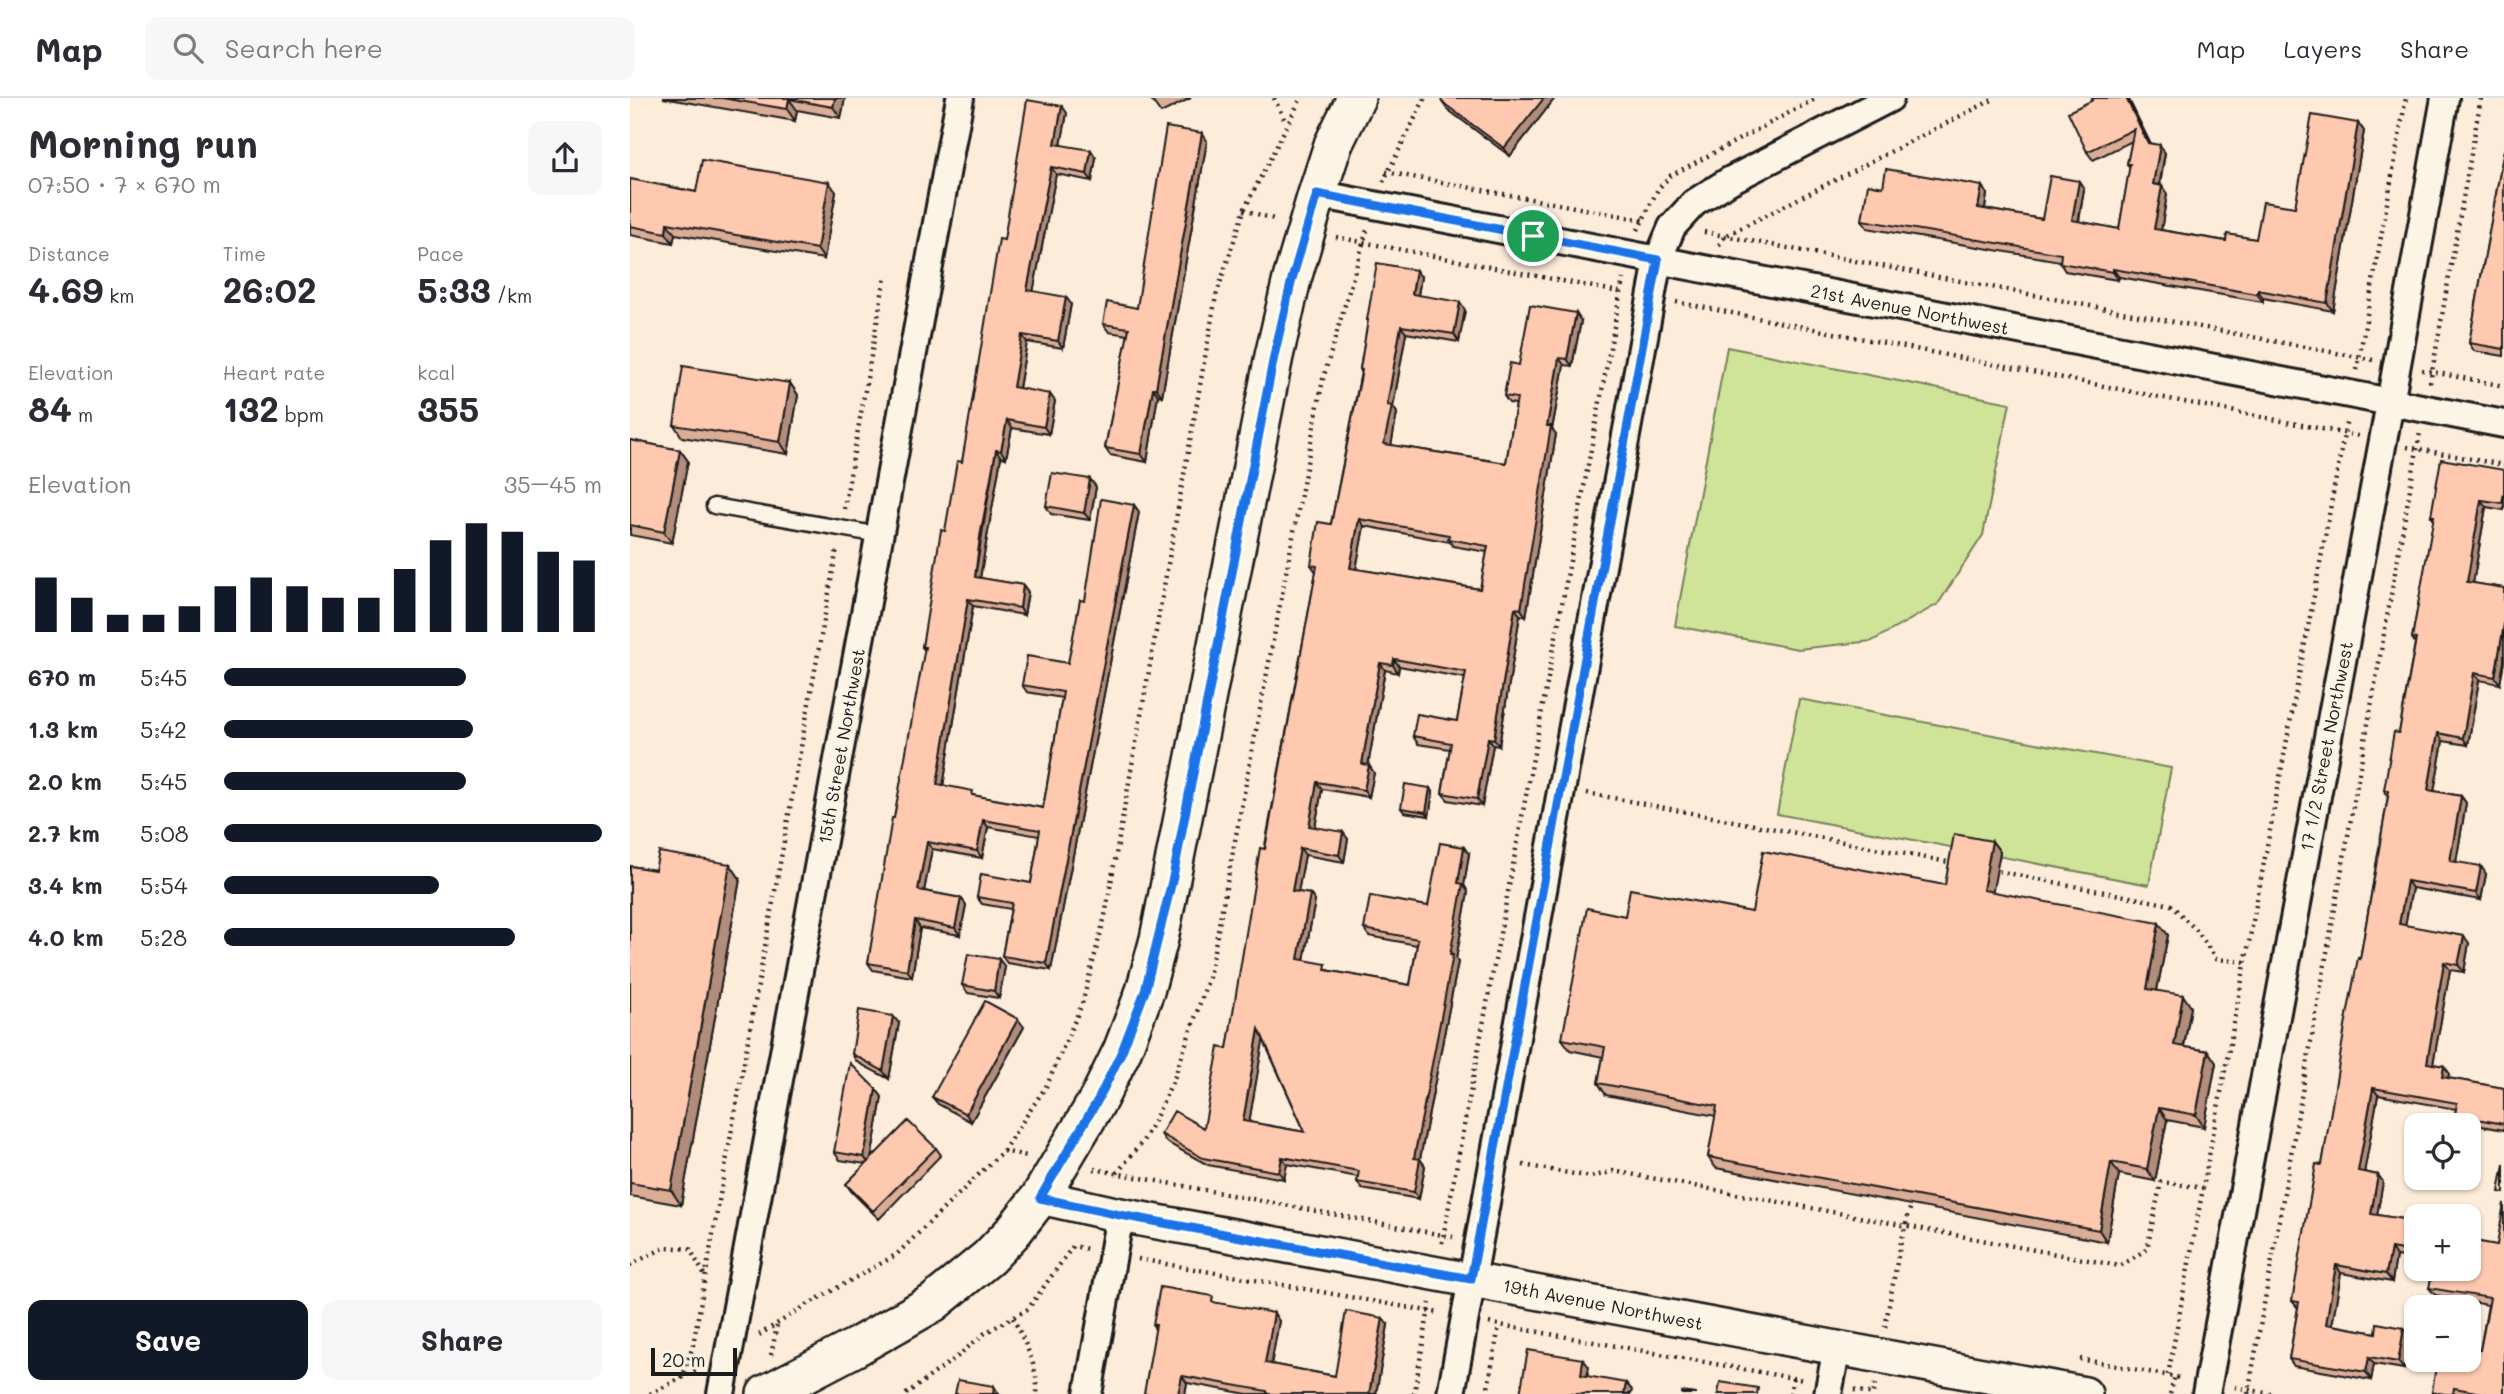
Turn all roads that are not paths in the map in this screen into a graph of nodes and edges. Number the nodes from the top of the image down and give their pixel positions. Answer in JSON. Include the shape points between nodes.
{"nodes":[{"id":1,"x":960,"y":98,"type":"edge"},
{"id":2,"x":1356,"y":98,"type":"edge"},
{"id":3,"x":1890,"y":98,"type":"edge"},
{"id":4,"x":2445,"y":98,"type":"edge"},
{"id":5,"x":1317,"y":194,"type":"junction"},
{"id":6,"x":1658,"y":260,"type":"junction"},
{"id":7,"x":2390,"y":403,"type":"junction"},
{"id":8,"x":2504,"y":425,"type":"edge"},
{"id":9,"x":714,"y":506,"type":"dead end"},
{"id":10,"x":880,"y":535,"type":"junction"},
{"id":11,"x":1040,"y":1198,"type":"junction"},
{"id":12,"x":1120,"y":1215,"type":"junction"},
{"id":13,"x":1471,"y":1279,"type":"junction"},
{"id":14,"x":1837,"y":1348,"type":"junction"},
{"id":15,"x":721,"y":1394,"type":"edge"},
{"id":16,"x":766,"y":1394,"type":"edge"},
{"id":17,"x":1088,"y":1394,"type":"edge"},
{"id":18,"x":1451,"y":1394,"type":"edge"},
{"id":19,"x":1828,"y":1394,"type":"edge"},
{"id":20,"x":2085,"y":1394,"type":"edge"},
{"id":21,"x":2206,"y":1394,"type":"edge"}],
"edges":[{"from":1,"to":10,"type":"street","name":"15th Street Northwest"},
{"from":2,"to":5,"type":"main road","via":[[1333,145]]},
{"from":3,"to":6,"type":"street","via":[[1694,203],[1672,227]]},
{"from":4,"to":7,"type":"street","name":"17 1/2 Street Northwest"},
{"from":5,"to":6,"type":"street","name":"21st Avenue Northwest"},
{"from":5,"to":11,"type":"main road","via":[[1274,356],[1173,877],[1145,991],[1099,1098]]},
{"from":6,"to":7,"type":"street","name":"21st Avenue Northwest"},
{"from":6,"to":13,"type":"street"},
{"from":7,"to":8,"type":"street","name":"21st Avenue Northwest"},
{"from":7,"to":21,"type":"street","name":"17 1/2 Street Northwest"},
{"from":9,"to":10,"type":"lane"},
{"from":10,"to":15,"type":"street","name":"15th Street Northwest"},
{"from":11,"to":12,"type":"street","name":"19th Avenue Northwest"},
{"from":11,"to":16,"type":"main road","via":[[988,1258],[933,1303]]},
{"from":12,"to":13,"type":"street","name":"19th Avenue Northwest"},
{"from":12,"to":17,"type":"street"},
{"from":13,"to":14,"type":"street","name":"19th Avenue Northwest"},
{"from":13,"to":18,"type":"street"},
{"from":14,"to":19,"type":"street"},
{"from":14,"to":20,"type":"street","name":"19th Avenue Northwest"}]}
